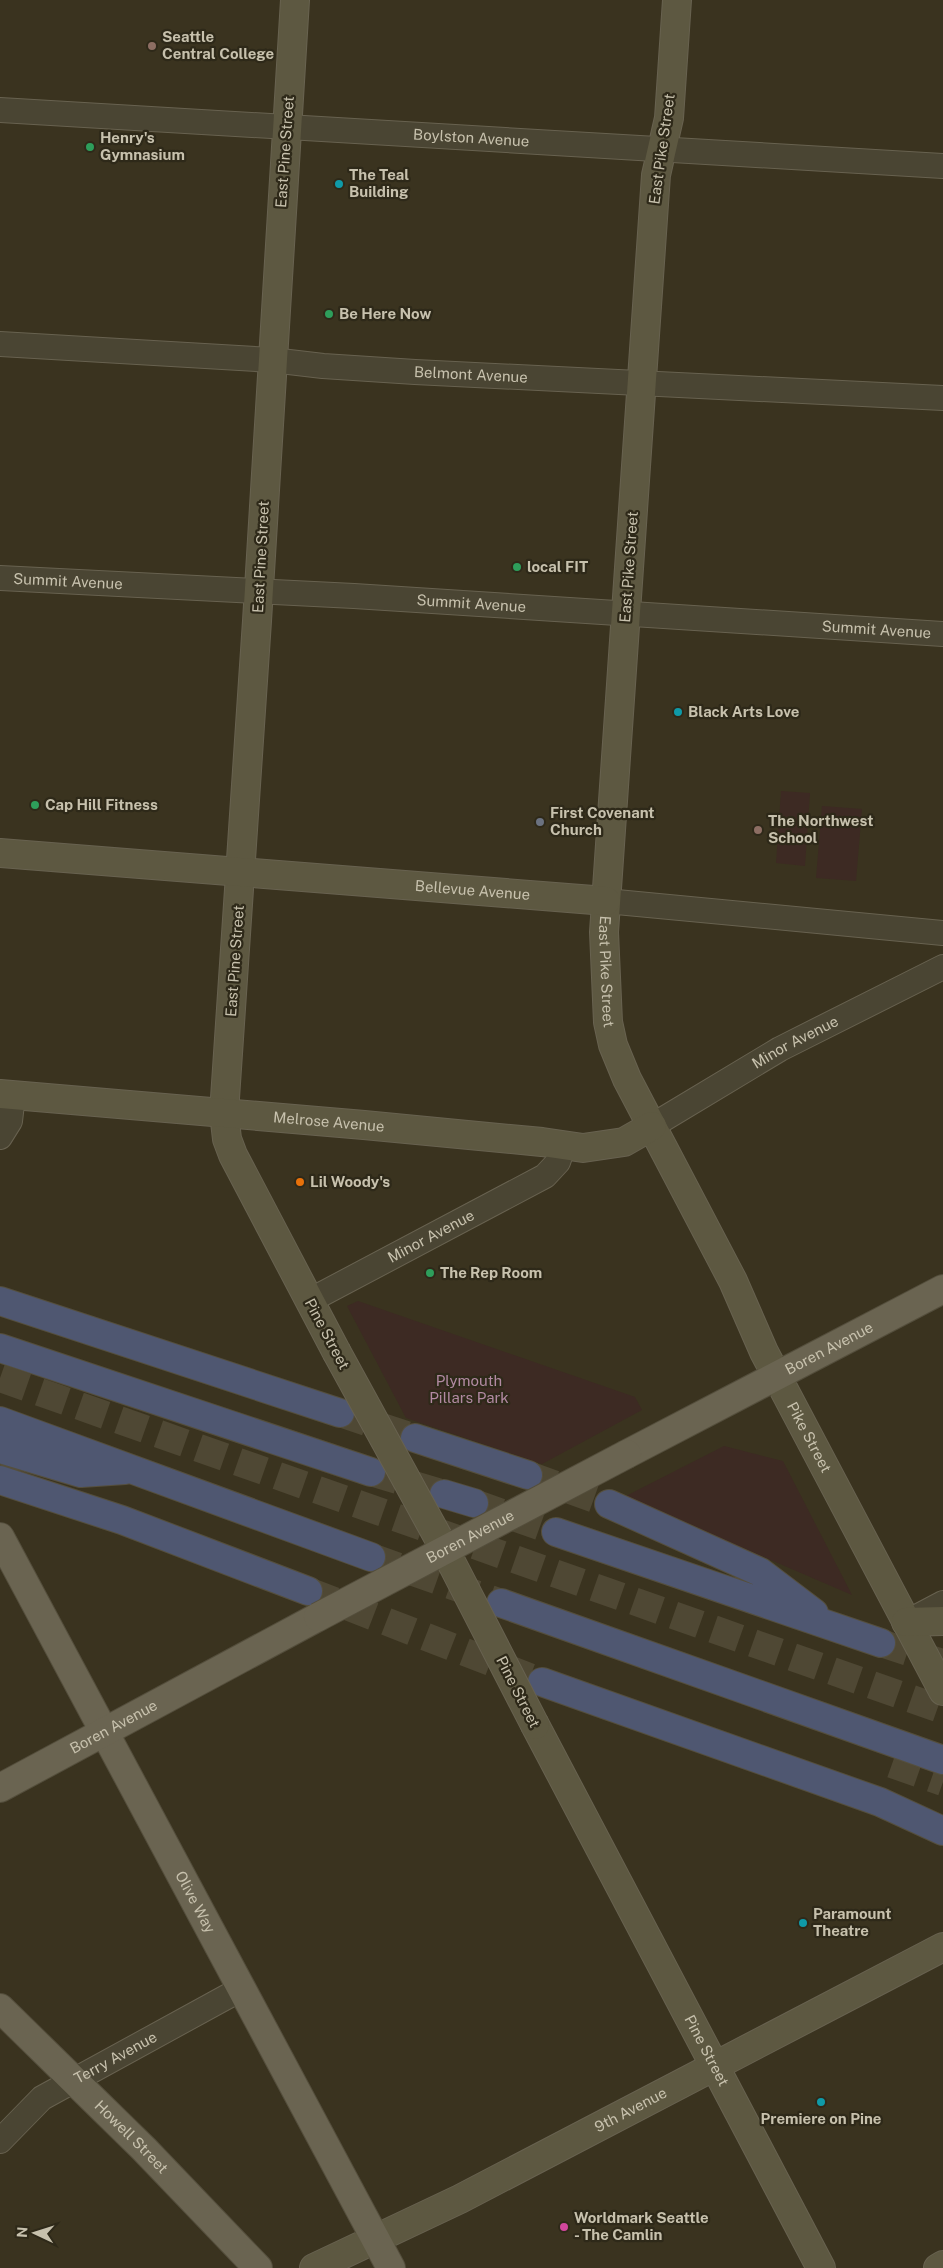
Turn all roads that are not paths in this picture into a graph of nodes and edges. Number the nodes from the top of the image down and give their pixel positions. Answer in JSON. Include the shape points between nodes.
{"nodes":[{"id":1,"x":295,"y":0,"type":"edge"},
{"id":2,"x":677,"y":0,"type":"edge"},
{"id":3,"x":0,"y":110,"type":"edge"},
{"id":4,"x":287,"y":126,"type":"junction"},
{"id":5,"x":661,"y":151,"type":"junction"},
{"id":6,"x":943,"y":166,"type":"edge"},
{"id":7,"x":0,"y":344,"type":"edge"},
{"id":8,"x":272,"y":360,"type":"junction"},
{"id":9,"x":641,"y":383,"type":"junction"},
{"id":10,"x":943,"y":398,"type":"edge"},
{"id":11,"x":0,"y":578,"type":"edge"},
{"id":12,"x":259,"y":592,"type":"junction"},
{"id":13,"x":626,"y":614,"type":"junction"},
{"id":14,"x":943,"y":634,"type":"edge"},
{"id":15,"x":0,"y":853,"type":"edge"},
{"id":16,"x":241,"y":872,"type":"junction"},
{"id":17,"x":606,"y":901,"type":"junction"},
{"id":18,"x":943,"y":933,"type":"edge"},
{"id":19,"x":943,"y":967,"type":"edge"},
{"id":20,"x":7,"y":1094,"type":"edge"},
{"id":21,"x":224,"y":1113,"type":"junction"},
{"id":22,"x":652,"y":1126,"type":"junction"},
{"id":23,"x":0,"y":1137,"type":"edge"},
{"id":24,"x":564,"y":1145,"type":"junction"},
{"id":25,"x":943,"y":1288,"type":"edge"},
{"id":26,"x":0,"y":1301,"type":"edge"},
{"id":27,"x":309,"y":1301,"type":"junction"},
{"id":28,"x":0,"y":1348,"type":"edge"},
{"id":29,"x":777,"y":1376,"type":"junction"},
{"id":30,"x":340,"y":1413,"type":"tunnel mouth"},
{"id":31,"x":0,"y":1421,"type":"edge"},
{"id":32,"x":415,"y":1438,"type":"tunnel mouth"},
{"id":33,"x":0,"y":1449,"type":"edge"},
{"id":34,"x":134,"y":1470,"type":"junction"},
{"id":35,"x":371,"y":1472,"type":"tunnel mouth"},
{"id":36,"x":528,"y":1475,"type":"tunnel mouth"},
{"id":37,"x":0,"y":1480,"type":"edge"},
{"id":38,"x":444,"y":1494,"type":"tunnel mouth"},
{"id":39,"x":474,"y":1503,"type":"tunnel mouth"},
{"id":40,"x":610,"y":1504,"type":"tunnel mouth"},
{"id":41,"x":556,"y":1532,"type":"tunnel mouth"},
{"id":42,"x":0,"y":1537,"type":"edge"},
{"id":43,"x":444,"y":1550,"type":"junction"},
{"id":44,"x":371,"y":1557,"type":"tunnel mouth"},
{"id":45,"x":308,"y":1591,"type":"tunnel mouth"},
{"id":46,"x":501,"y":1603,"type":"tunnel mouth"},
{"id":47,"x":943,"y":1603,"type":"edge"},
{"id":48,"x":943,"y":1620,"type":"edge"},
{"id":49,"x":906,"y":1622,"type":"junction"},
{"id":50,"x":831,"y":1626,"type":"junction"},
{"id":51,"x":881,"y":1643,"type":"tunnel mouth"},
{"id":52,"x":542,"y":1682,"type":"tunnel mouth"},
{"id":53,"x":943,"y":1691,"type":"edge"},
{"id":54,"x":828,"y":1721,"type":"junction"},
{"id":55,"x":104,"y":1731,"type":"junction"},
{"id":56,"x":943,"y":1760,"type":"edge"},
{"id":57,"x":892,"y":1764,"type":"tunnel mouth"},
{"id":58,"x":0,"y":1788,"type":"edge"},
{"id":59,"x":943,"y":1831,"type":"edge"},
{"id":60,"x":943,"y":1947,"type":"edge"},
{"id":61,"x":241,"y":1989,"type":"junction"},
{"id":62,"x":0,"y":2008,"type":"edge"},
{"id":63,"x":715,"y":2068,"type":"junction"},
{"id":64,"x":73,"y":2080,"type":"junction"},
{"id":65,"x":0,"y":2141,"type":"edge"},
{"id":66,"x":375,"y":2240,"type":"junction"},
{"id":67,"x":943,"y":2265,"type":"edge"},
{"id":68,"x":258,"y":2268,"type":"edge"},
{"id":69,"x":314,"y":2268,"type":"edge"},
{"id":70,"x":391,"y":2268,"type":"edge"},
{"id":71,"x":821,"y":2268,"type":"edge"},
{"id":72,"x":938,"y":2268,"type":"edge"}],
"edges":[{"from":1,"to":4,"type":"main road","name":"East Pine Street"},
{"from":2,"to":5,"type":"main road","name":"East Pike Street","via":[[669,118]]},
{"from":3,"to":4,"type":"street","name":"Boylston Avenue"},
{"from":4,"to":5,"type":"street","name":"Boylston Avenue"},
{"from":4,"to":8,"type":"main road","name":"East Pine Street"},
{"from":5,"to":6,"type":"street","name":"Boylston Avenue"},
{"from":5,"to":9,"type":"main road","name":"East Pike Street","via":[[656,175]]},
{"from":7,"to":8,"type":"street","name":"Belmont Avenue"},
{"from":8,"to":9,"type":"street","name":"Belmont Avenue","via":[[415,372]]},
{"from":8,"to":12,"type":"main road","name":"East Pine Street"},
{"from":9,"to":10,"type":"street","name":"Belmont Avenue"},
{"from":9,"to":13,"type":"main road","name":"East Pike Street"},
{"from":11,"to":12,"type":"street","name":"Summit Avenue"},
{"from":12,"to":13,"type":"street","name":"Summit Avenue"},
{"from":12,"to":16,"type":"main road","name":"East Pine Street"},
{"from":13,"to":14,"type":"street","name":"Summit Avenue"},
{"from":13,"to":17,"type":"main road","name":"East Pike Street"},
{"from":15,"to":16,"type":"main road","name":"Bellevue Avenue"},
{"from":16,"to":17,"type":"main road","name":"Bellevue Avenue"},
{"from":16,"to":21,"type":"main road","name":"East Pine Street"},
{"from":17,"to":18,"type":"street","name":"Bellevue Avenue"},
{"from":17,"to":22,"type":"main road","name":"East Pike Street","via":[[604,932],[608,1022],[621,1066]]},
{"from":19,"to":22,"type":"street","name":"Minor Avenue","via":[[780,1049]]},
{"from":20,"to":21,"type":"main road","name":"Melrose Avenue"},
{"from":20,"to":23,"type":"street","via":[[10,1121]]},
{"from":21,"to":24,"type":"main road","name":"Melrose Avenue"},
{"from":21,"to":27,"type":"main road","name":"Pine Street","via":[[227,1139],[233,1155]]},
{"from":22,"to":24,"type":"main road","name":"Melrose Avenue","via":[[616,1144],[583,1148]]},
{"from":22,"to":29,"type":"main road","name":"Pike Street","via":[[733,1281]]},
{"from":24,"to":27,"type":"street","name":"Minor Avenue","via":[[558,1162],[545,1176]]},
{"from":25,"to":29,"type":"main road","name":"Boren Avenue"},
{"from":26,"to":30,"type":"highway"},
{"from":27,"to":43,"type":"main road","name":"Pine Street","bridge":true},
{"from":28,"to":35,"type":"highway"},
{"from":29,"to":43,"type":"main road","name":"Boren Avenue","bridge":true},
{"from":29,"to":49,"type":"main road","name":"Pike Street"},
{"from":31,"to":34,"type":"highway"},
{"from":32,"to":36,"type":"highway"},
{"from":33,"to":34,"type":"highway","via":[[80,1473]]},
{"from":34,"to":44,"type":"highway"},
{"from":37,"to":45,"type":"highway","via":[[122,1520]]},
{"from":38,"to":39,"type":"highway"},
{"from":40,"to":50,"type":"highway","via":[[760,1572]]},
{"from":41,"to":50,"type":"highway"},
{"from":42,"to":55,"type":"main road","name":"Olive Way"},
{"from":43,"to":55,"type":"main road","name":"Boren Avenue","bridge":true},
{"from":43,"to":63,"type":"main road","name":"Pine Street","bridge":true},
{"from":46,"to":54,"type":"highway"},
{"from":47,"to":49,"type":"street"},
{"from":48,"to":49,"type":"main road"},
{"from":49,"to":53,"type":"main road","name":"Pike Street"},
{"from":50,"to":51,"type":"highway"},
{"from":52,"to":59,"type":"highway","via":[[880,1802]]},
{"from":54,"to":56,"type":"highway"},
{"from":54,"to":57,"type":"highway"},
{"from":55,"to":58,"type":"main road","name":"Boren Avenue"},
{"from":55,"to":61,"type":"main road","name":"Olive Way"},
{"from":60,"to":63,"type":"main road","name":"9th Avenue"},
{"from":61,"to":64,"type":"street","name":"Terry Avenue"},
{"from":61,"to":66,"type":"main road","name":"Olive Way"},
{"from":62,"to":64,"type":"main road","name":"Howell Street"},
{"from":63,"to":66,"type":"main road","name":"9th Avenue"},
{"from":63,"to":71,"type":"main road","name":"Pine Street"},
{"from":64,"to":65,"type":"street","name":"Terry Avenue","via":[[42,2098]]},
{"from":64,"to":68,"type":"main road","name":"Howell Street"},
{"from":66,"to":69,"type":"main road","name":"9th Avenue"},
{"from":66,"to":70,"type":"main road","name":"Olive Way"},
{"from":67,"to":72,"type":"main road"}]}
